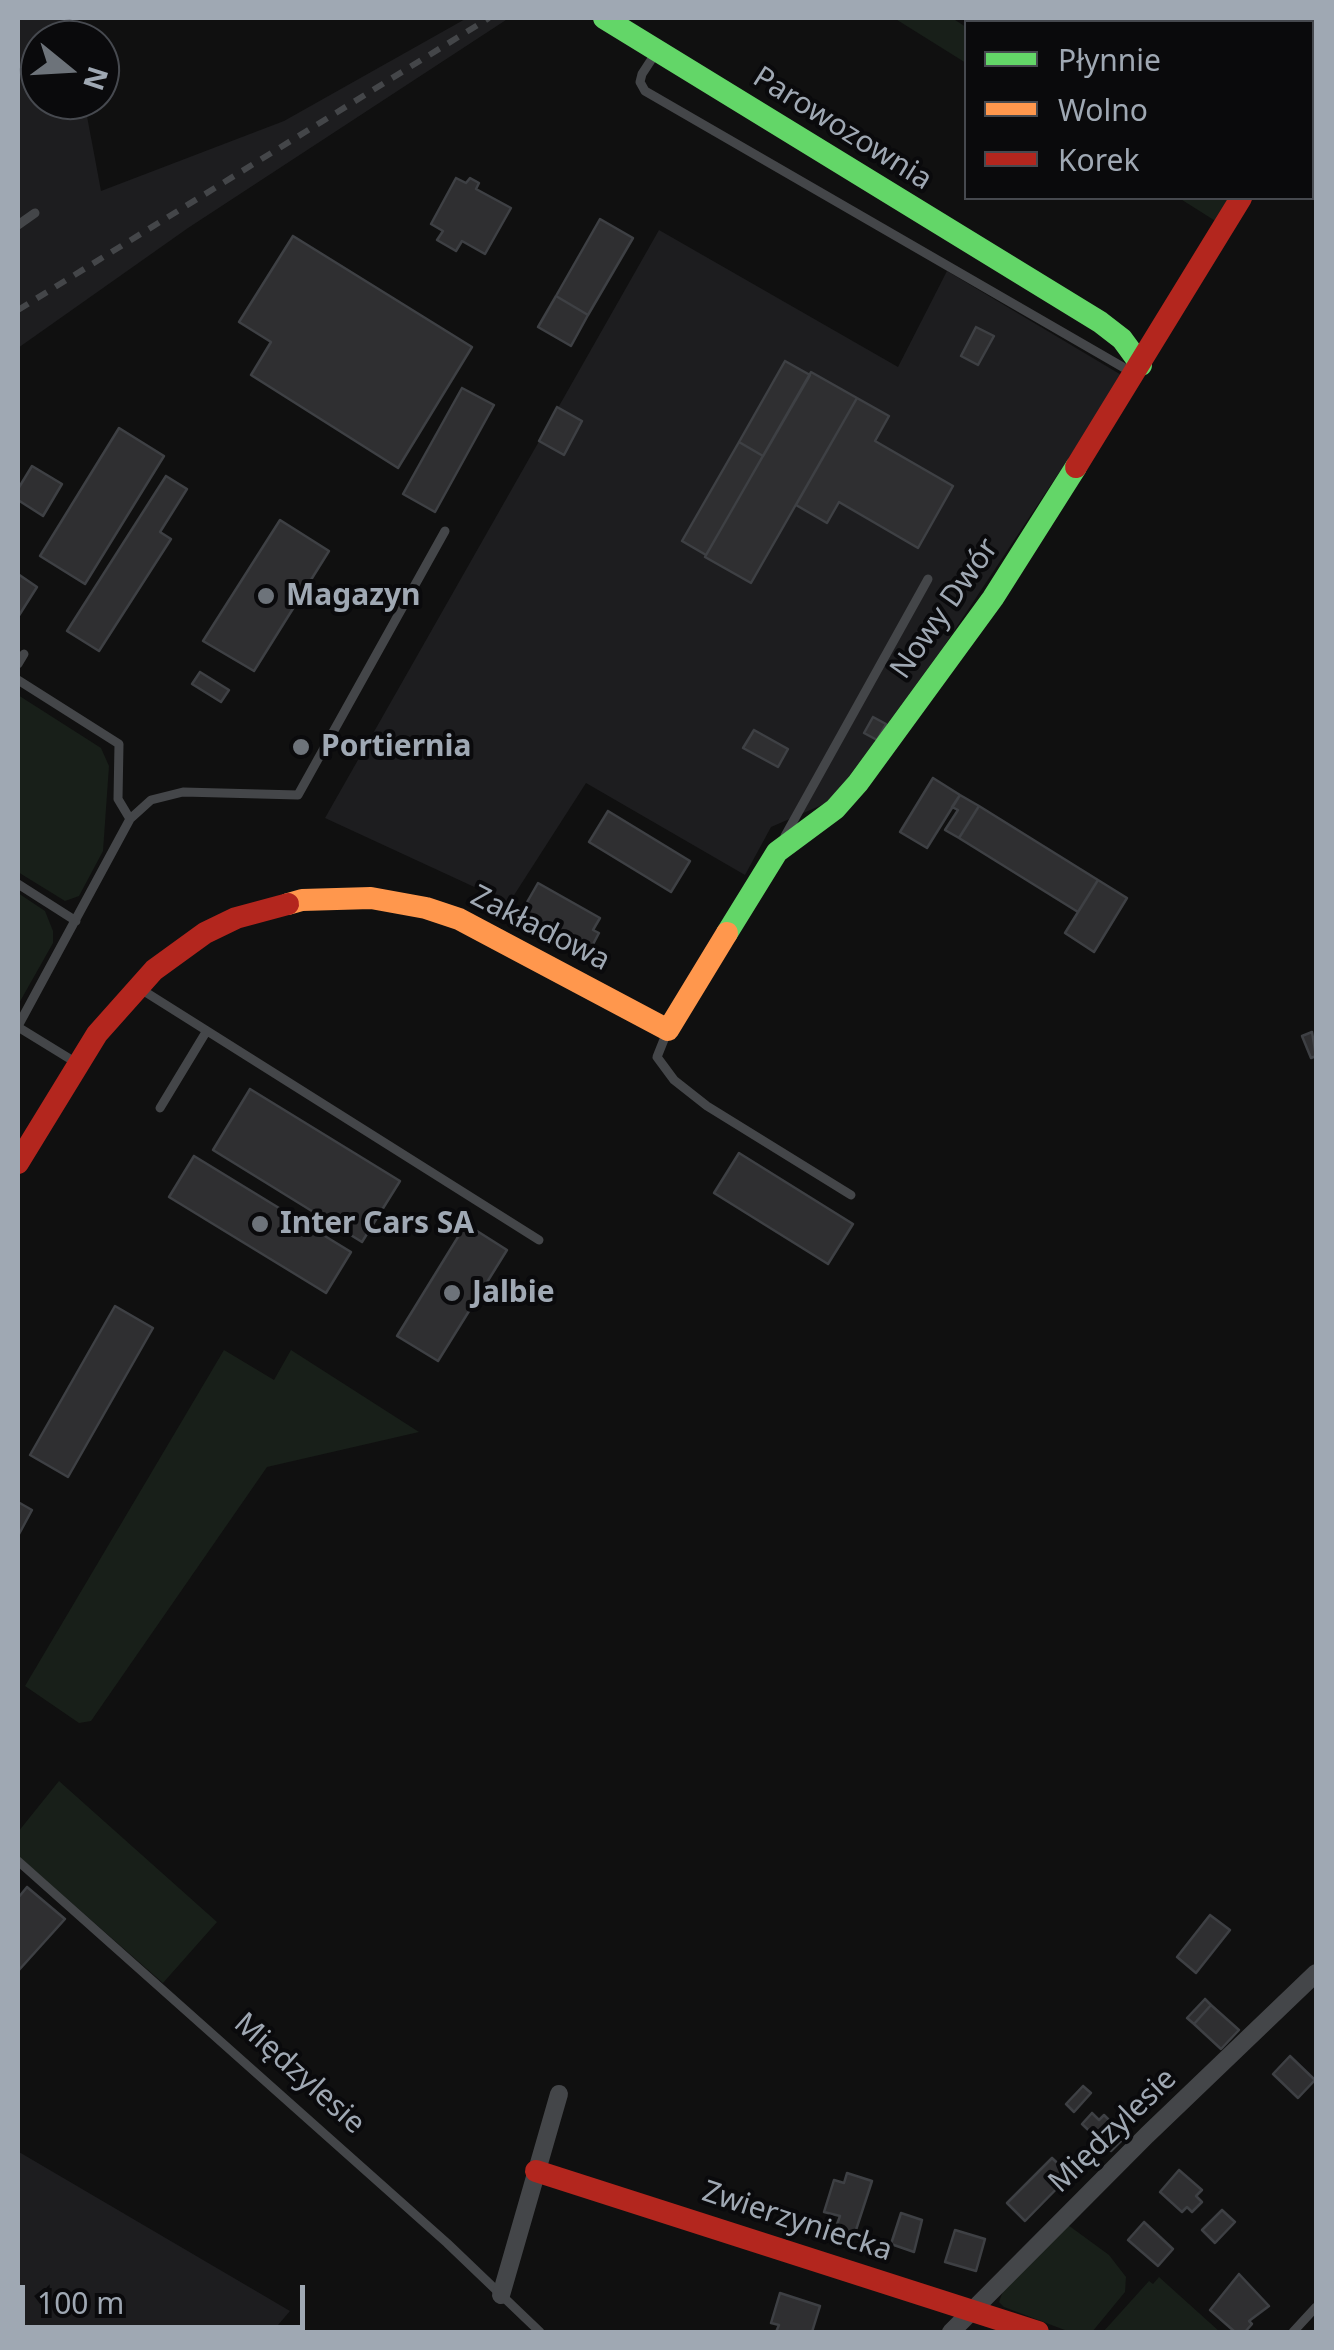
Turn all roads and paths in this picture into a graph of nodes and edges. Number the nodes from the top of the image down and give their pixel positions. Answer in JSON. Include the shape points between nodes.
{"nodes":[{"id":1,"x":604,"y":18,"type":"edge"},
{"id":2,"x":657,"y":50,"type":"junction"},
{"id":3,"x":1240,"y":200,"type":"edge"},
{"id":4,"x":35,"y":213,"type":"dead end"},
{"id":5,"x":18,"y":225,"type":"edge"},
{"id":6,"x":1138,"y":369,"type":"junction"},
{"id":7,"x":445,"y":531,"type":"dead end"},
{"id":8,"x":928,"y":579,"type":"dead end"},
{"id":9,"x":18,"y":680,"type":"edge"},
{"id":10,"x":130,"y":819,"type":"junction"},
{"id":11,"x":777,"y":852,"type":"junction"},
{"id":12,"x":18,"y":884,"type":"edge"},
{"id":13,"x":76,"y":920,"type":"junction"},
{"id":14,"x":137,"y":986,"type":"junction"},
{"id":15,"x":18,"y":1027,"type":"edge"},
{"id":16,"x":668,"y":1030,"type":"junction"},
{"id":17,"x":206,"y":1032,"type":"junction"},
{"id":18,"x":77,"y":1063,"type":"junction"},
{"id":19,"x":160,"y":1108,"type":"dead end"},
{"id":20,"x":20,"y":1155,"type":"edge"},
{"id":21,"x":851,"y":1195,"type":"dead end"},
{"id":22,"x":540,"y":1240,"type":"dead end"},
{"id":23,"x":18,"y":1862,"type":"edge"},
{"id":24,"x":1316,"y":1974,"type":"edge"},
{"id":25,"x":558,"y":2094,"type":"dead end"},
{"id":26,"x":536,"y":2171,"type":"junction"},
{"id":27,"x":501,"y":2294,"type":"junction"},
{"id":28,"x":1316,"y":2307,"type":"edge"},
{"id":29,"x":974,"y":2310,"type":"junction"},
{"id":30,"x":540,"y":2332,"type":"edge"},
{"id":31,"x":952,"y":2332,"type":"edge"},
{"id":32,"x":1038,"y":2332,"type":"edge"},
{"id":33,"x":1293,"y":2332,"type":"edge"}],
"edges":[{"from":1,"to":2,"type":"street","name":"Parowozownia"},
{"from":2,"to":6,"type":"street","name":"Parowozownia","via":[[1100,322],[1122,339]]},
{"from":2,"to":6,"type":"lane","via":[[642,74],[645,90]]},
{"from":3,"to":6,"type":"street","name":"Nowy Dwór"},
{"from":4,"to":5,"type":"lane"},
{"from":6,"to":11,"type":"street","name":"Nowy Dwór","via":[[994,598],[858,783]]},
{"from":7,"to":10,"type":"lane","via":[[298,795],[184,792],[151,800]]},
{"from":8,"to":11,"type":"lane"},
{"from":9,"to":10,"type":"lane","via":[[119,744],[118,798]]},
{"from":10,"to":13,"type":"lane"},
{"from":11,"to":16,"type":"street","name":"Nowy Dwór"},
{"from":12,"to":13,"type":"lane"},
{"from":13,"to":15,"type":"lane"},
{"from":14,"to":16,"type":"street","name":"Zakładowa","via":[[182,949],[236,918],[302,900],[372,898],[475,926]]},
{"from":14,"to":17,"type":"lane"},
{"from":14,"to":18,"type":"street","name":"Zakładowa"},
{"from":15,"to":18,"type":"lane"},
{"from":16,"to":21,"type":"lane","via":[[658,1057],[674,1080]]},
{"from":17,"to":19,"type":"lane"},
{"from":17,"to":22,"type":"lane"},
{"from":18,"to":20,"type":"street","name":"Zakładowa"},
{"from":23,"to":27,"type":"lane","name":"Międzylesie"},
{"from":24,"to":29,"type":"street","name":"Międzylesie"},
{"from":25,"to":26,"type":"street"},
{"from":26,"to":27,"type":"street"},
{"from":26,"to":29,"type":"street","name":"Zwierzyniecka"},
{"from":27,"to":30,"type":"lane","name":"Międzylesie"},
{"from":28,"to":33,"type":"lane"},
{"from":29,"to":31,"type":"street","name":"Międzylesie"},
{"from":29,"to":32,"type":"street","name":"Zwierzyniecka"}]}
